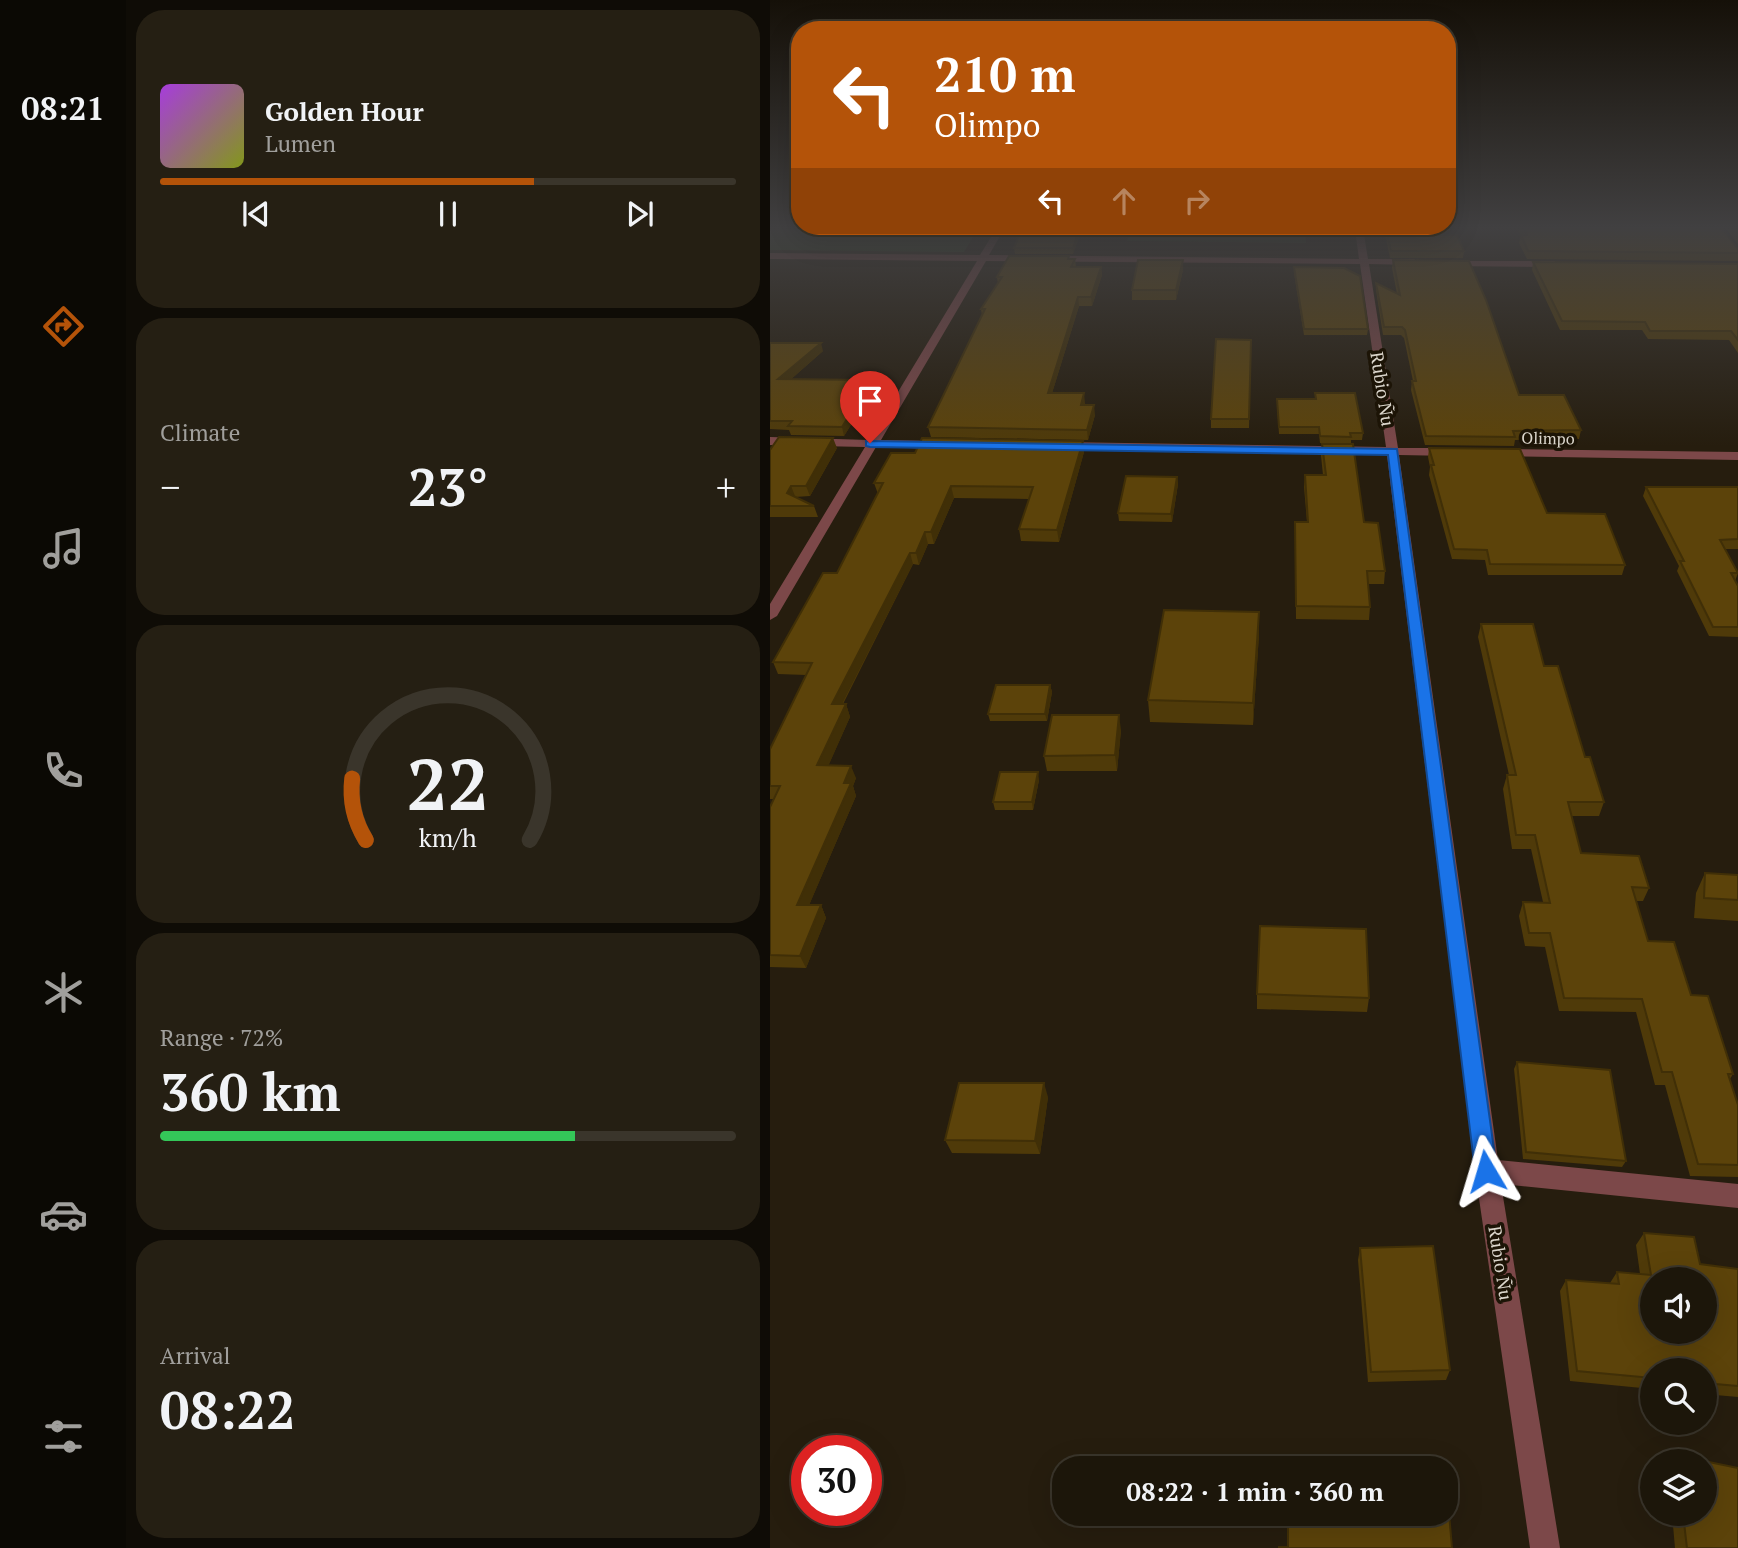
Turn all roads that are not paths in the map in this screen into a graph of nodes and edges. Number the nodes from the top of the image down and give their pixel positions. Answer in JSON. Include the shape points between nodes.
{"nodes":[{"id":1,"x":957,"y":301,"type":"edge"},
{"id":2,"x":1370,"y":301,"type":"edge"},
{"id":3,"x":770,"y":442,"type":"edge"},
{"id":4,"x":870,"y":443,"type":"junction"},
{"id":5,"x":953,"y":445,"type":"edge"},
{"id":6,"x":1049,"y":446,"type":"edge"},
{"id":7,"x":1393,"y":452,"type":"junction"},
{"id":8,"x":1462,"y":453,"type":"edge"},
{"id":9,"x":1490,"y":453,"type":"edge"},
{"id":10,"x":1738,"y":456,"type":"edge"},
{"id":11,"x":770,"y":616,"type":"edge"},
{"id":12,"x":1486,"y":1171,"type":"junction"},
{"id":13,"x":1738,"y":1196,"type":"edge"},
{"id":14,"x":1545,"y":1548,"type":"edge"}],
"edges":[{"from":1,"to":4,"type":"street"},
{"from":2,"to":7,"type":"street","name":"Rubio Ñu"},
{"from":3,"to":4,"type":"street"},
{"from":4,"to":5,"type":"street"},
{"from":4,"to":11,"type":"street"},
{"from":6,"to":7,"type":"street"},
{"from":7,"to":8,"type":"street"},
{"from":7,"to":12,"type":"street","name":"Rubio Ñu"},
{"from":9,"to":10,"type":"street","name":"Olimpo"},
{"from":12,"to":13,"type":"street"},
{"from":12,"to":14,"type":"street","name":"Rubio Ñu"}]}
